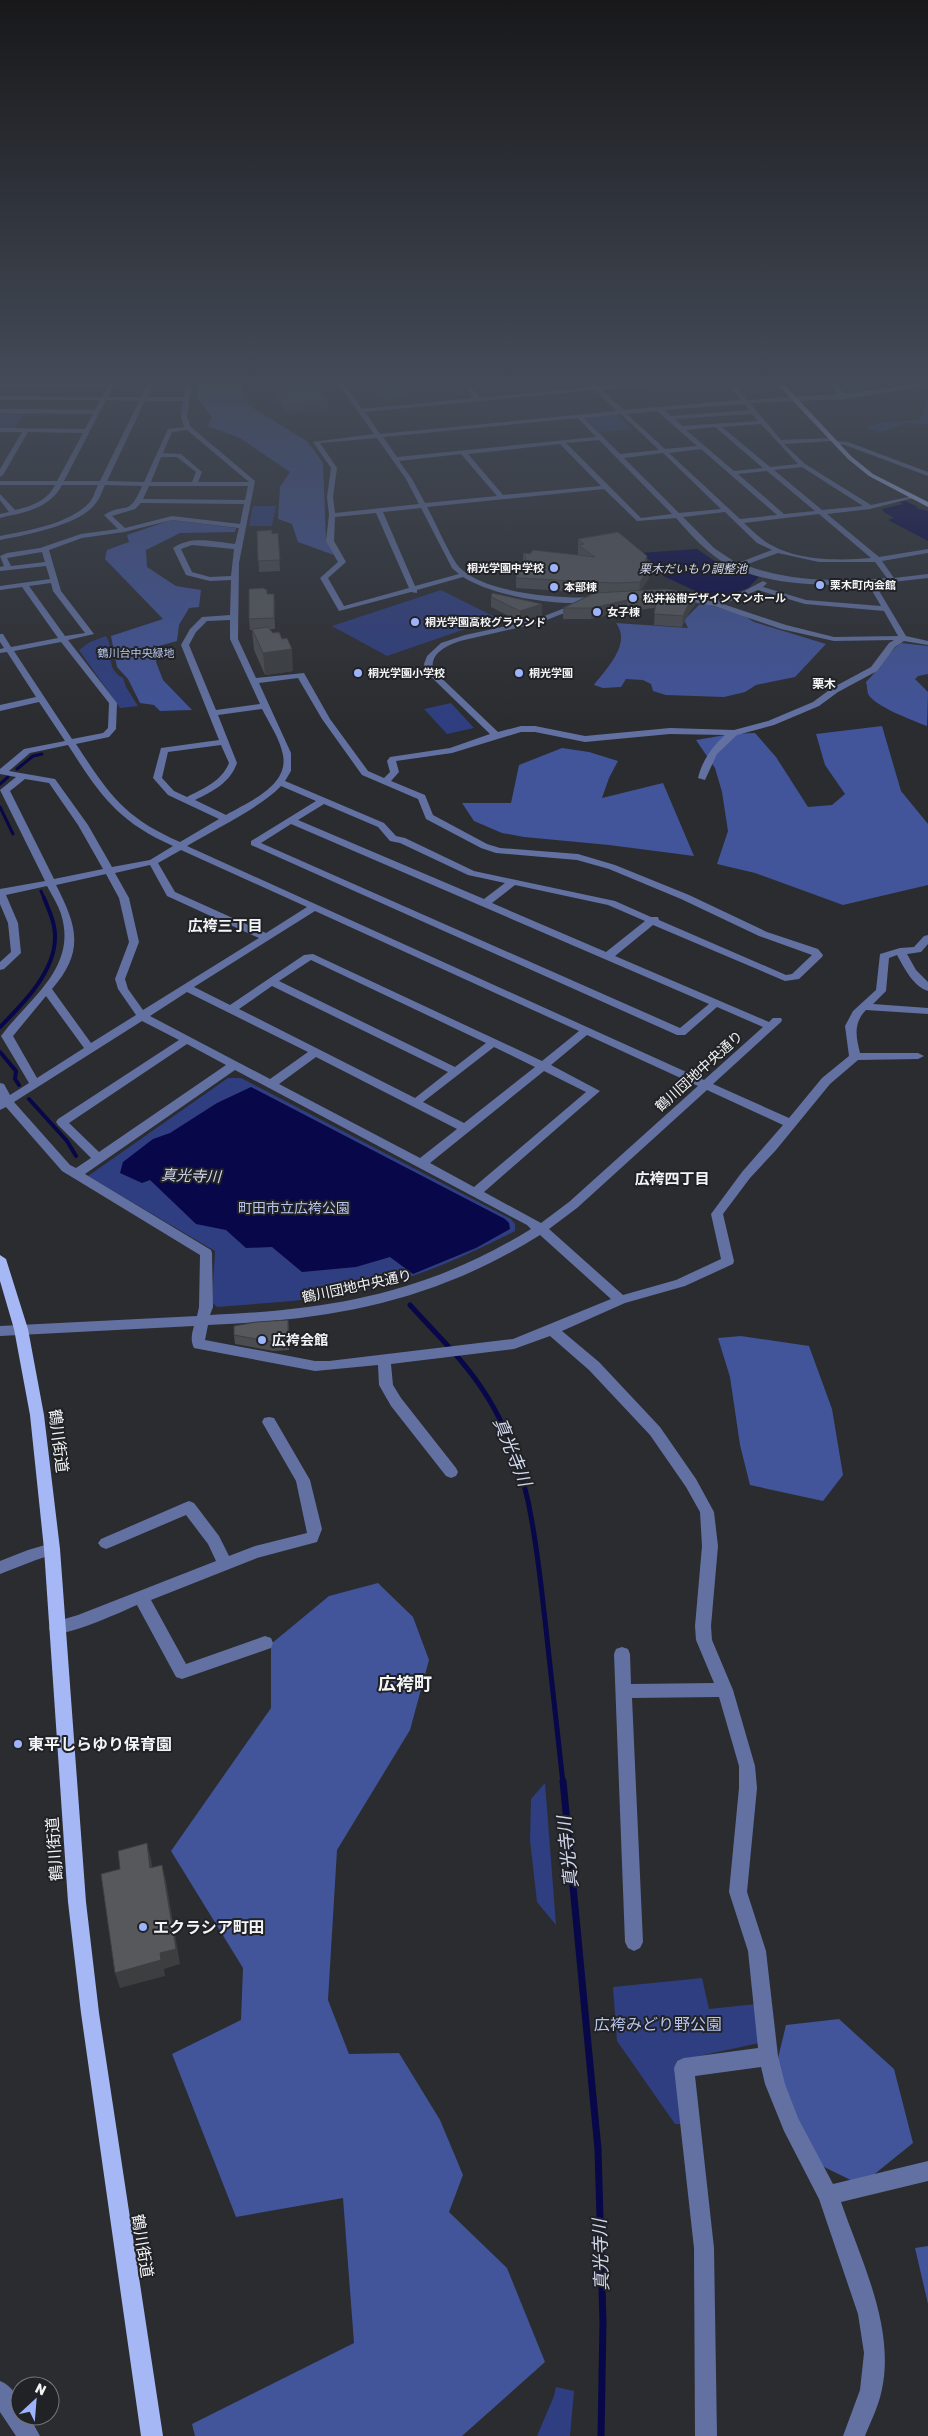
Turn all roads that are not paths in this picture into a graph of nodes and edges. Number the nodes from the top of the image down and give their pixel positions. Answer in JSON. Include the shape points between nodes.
{"nodes":[{"id":1,"x":0,"y":496,"type":"edge"},
{"id":2,"x":52,"y":496,"type":"edge"},
{"id":3,"x":96,"y":496,"type":"edge"},
{"id":4,"x":142,"y":496,"type":"edge"},
{"id":5,"x":248,"y":496,"type":"edge"},
{"id":6,"x":330,"y":496,"type":"edge"},
{"id":7,"x":418,"y":496,"type":"edge"},
{"id":8,"x":500,"y":496,"type":"edge"},
{"id":9,"x":524,"y":496,"type":"edge"},
{"id":10,"x":615,"y":496,"type":"edge"},
{"id":11,"x":658,"y":496,"type":"edge"},
{"id":12,"x":712,"y":496,"type":"edge"},
{"id":13,"x":758,"y":496,"type":"edge"},
{"id":14,"x":802,"y":496,"type":"edge"},
{"id":15,"x":852,"y":496,"type":"edge"},
{"id":16,"x":911,"y":497,"type":"joint"},
{"id":17,"x":502,"y":498,"type":"junction"},
{"id":18,"x":139,"y":501,"type":"junction"},
{"id":19,"x":247,"y":502,"type":"junction"},
{"id":20,"x":928,"y":504,"type":"edge"},
{"id":21,"x":423,"y":506,"type":"junction"},
{"id":22,"x":870,"y":507,"type":"junction"},
{"id":23,"x":728,"y":510,"type":"junction"},
{"id":24,"x":379,"y":511,"type":"junction"},
{"id":25,"x":822,"y":513,"type":"junction"},
{"id":26,"x":15,"y":514,"type":"junction"},
{"id":27,"x":332,"y":515,"type":"junction"},
{"id":28,"x":0,"y":516,"type":"edge"},
{"id":29,"x":678,"y":516,"type":"junction"},
{"id":30,"x":783,"y":517,"type":"junction"},
{"id":31,"x":740,"y":521,"type":"junction"},
{"id":32,"x":244,"y":526,"type":"junction"},
{"id":33,"x":124,"y":530,"type":"junction"},
{"id":34,"x":0,"y":538,"type":"edge"},
{"id":35,"x":238,"y":547,"type":"junction"},
{"id":36,"x":45,"y":549,"type":"junction"},
{"id":37,"x":776,"y":551,"type":"junction"},
{"id":38,"x":928,"y":552,"type":"edge"},
{"id":39,"x":877,"y":559,"type":"junction"},
{"id":40,"x":48,"y":564,"type":"junction"},
{"id":41,"x":736,"y":566,"type":"junction"},
{"id":42,"x":4,"y":568,"type":"edge"},
{"id":43,"x":462,"y":575,"type":"junction"},
{"id":44,"x":770,"y":576,"type":"junction"},
{"id":45,"x":236,"y":578,"type":"junction"},
{"id":46,"x":922,"y":579,"type":"edge"},
{"id":47,"x":53,"y":580,"type":"junction"},
{"id":48,"x":892,"y":580,"type":"junction"},
{"id":49,"x":870,"y":581,"type":"junction"},
{"id":50,"x":24,"y":585,"type":"junction"},
{"id":51,"x":0,"y":588,"type":"edge"},
{"id":52,"x":758,"y":588,"type":"junction"},
{"id":53,"x":414,"y":591,"type":"junction"},
{"id":54,"x":671,"y":596,"type":"edge"},
{"id":55,"x":603,"y":598,"type":"edge"},
{"id":56,"x":585,"y":600,"type":"junction"},
{"id":57,"x":716,"y":604,"type":"junction"},
{"id":58,"x":887,"y":609,"type":"junction"},
{"id":59,"x":235,"y":617,"type":"junction"},
{"id":60,"x":0,"y":636,"type":"edge"},
{"id":61,"x":903,"y":638,"type":"junction"},
{"id":62,"x":63,"y":639,"type":"junction"},
{"id":63,"x":928,"y":644,"type":"edge"},
{"id":64,"x":4,"y":650,"type":"edge"},
{"id":65,"x":254,"y":681,"type":"junction"},
{"id":66,"x":40,"y":699,"type":"junction"},
{"id":67,"x":265,"y":706,"type":"junction"},
{"id":68,"x":0,"y":708,"type":"edge"},
{"id":69,"x":213,"y":713,"type":"junction"},
{"id":70,"x":734,"y":733,"type":"junction"},
{"id":71,"x":496,"y":734,"type":"junction"},
{"id":72,"x":70,"y":742,"type":"junction"},
{"id":73,"x":224,"y":742,"type":"junction"},
{"id":74,"x":1,"y":773,"type":"edge"},
{"id":75,"x":23,"y":776,"type":"junction"},
{"id":76,"x":702,"y":778,"type":"dead end"},
{"id":77,"x":386,"y":781,"type":"junction"},
{"id":78,"x":280,"y":782,"type":"junction"},
{"id":79,"x":187,"y":801,"type":"junction"},
{"id":80,"x":322,"y":801,"type":"junction"},
{"id":81,"x":228,"y":819,"type":"junction"},
{"id":82,"x":290,"y":820,"type":"junction"},
{"id":83,"x":182,"y":846,"type":"junction"},
{"id":84,"x":154,"y":862,"type":"junction"},
{"id":85,"x":110,"y":870,"type":"junction"},
{"id":86,"x":50,"y":883,"type":"junction"},
{"id":87,"x":512,"y":883,"type":"junction"},
{"id":88,"x":0,"y":893,"type":"edge"},
{"id":89,"x":484,"y":904,"type":"junction"},
{"id":90,"x":314,"y":907,"type":"junction"},
{"id":91,"x":654,"y":919,"type":"junction"},
{"id":92,"x":266,"y":937,"type":"junction"},
{"id":93,"x":928,"y":938,"type":"edge"},
{"id":94,"x":900,"y":951,"type":"junction"},
{"id":95,"x":608,"y":956,"type":"junction"},
{"id":96,"x":0,"y":967,"type":"edge"},
{"id":97,"x":272,"y":982,"type":"junction"},
{"id":98,"x":187,"y":988,"type":"junction"},
{"id":99,"x":928,"y":988,"type":"edge"},
{"id":100,"x":48,"y":991,"type":"junction"},
{"id":101,"x":716,"y":1003,"type":"junction"},
{"id":102,"x":864,"y":1007,"type":"junction"},
{"id":103,"x":231,"y":1009,"type":"junction"},
{"id":104,"x":928,"y":1011,"type":"edge"},
{"id":105,"x":142,"y":1016,"type":"junction"},
{"id":106,"x":587,"y":1030,"type":"junction"},
{"id":107,"x":186,"y":1040,"type":"junction"},
{"id":108,"x":493,"y":1043,"type":"junction"},
{"id":109,"x":90,"y":1049,"type":"junction"},
{"id":110,"x":314,"y":1052,"type":"junction"},
{"id":111,"x":918,"y":1056,"type":"dead end"},
{"id":112,"x":855,"y":1058,"type":"junction"},
{"id":113,"x":234,"y":1065,"type":"junction"},
{"id":114,"x":544,"y":1066,"type":"junction"},
{"id":115,"x":455,"y":1071,"type":"junction"},
{"id":116,"x":35,"y":1084,"type":"junction"},
{"id":117,"x":271,"y":1084,"type":"junction"},
{"id":118,"x":706,"y":1085,"type":"junction"},
{"id":119,"x":0,"y":1087,"type":"edge"},
{"id":120,"x":414,"y":1102,"type":"junction"},
{"id":121,"x":4,"y":1104,"type":"edge"},
{"id":122,"x":790,"y":1123,"type":"junction"},
{"id":123,"x":465,"y":1128,"type":"junction"},
{"id":124,"x":98,"y":1158,"type":"junction"},
{"id":125,"x":421,"y":1164,"type":"junction"},
{"id":126,"x":76,"y":1174,"type":"junction"},
{"id":127,"x":475,"y":1193,"type":"junction"},
{"id":128,"x":542,"y":1230,"type":"junction"},
{"id":129,"x":0,"y":1259,"type":"edge"},
{"id":130,"x":621,"y":1300,"type":"junction"},
{"id":131,"x":202,"y":1320,"type":"junction"},
{"id":132,"x":21,"y":1329,"type":"junction"},
{"id":133,"x":0,"y":1330,"type":"edge"},
{"id":134,"x":552,"y":1330,"type":"junction"},
{"id":135,"x":384,"y":1360,"type":"junction"},
{"id":136,"x":269,"y":1422,"type":"dead end"},
{"id":137,"x":451,"y":1472,"type":"dead end"},
{"id":138,"x":106,"y":1543,"type":"dead end"},
{"id":139,"x":52,"y":1550,"type":"junction"},
{"id":140,"x":225,"y":1563,"type":"junction"},
{"id":141,"x":0,"y":1568,"type":"edge"},
{"id":142,"x":141,"y":1597,"type":"junction"},
{"id":143,"x":57,"y":1628,"type":"junction"},
{"id":144,"x":265,"y":1643,"type":"dead end"},
{"id":145,"x":622,"y":1654,"type":"dead end"},
{"id":146,"x":726,"y":1690,"type":"junction"},
{"id":147,"x":624,"y":1691,"type":"junction"},
{"id":148,"x":634,"y":1942,"type":"dead end"},
{"id":149,"x":768,"y":2056,"type":"junction"},
{"id":150,"x":928,"y":2170,"type":"edge"},
{"id":151,"x":828,"y":2195,"type":"junction"},
{"id":152,"x":0,"y":2392,"type":"edge"},
{"id":153,"x":29,"y":2436,"type":"edge"},
{"id":154,"x":152,"y":2436,"type":"edge"},
{"id":155,"x":706,"y":2436,"type":"edge"},
{"id":156,"x":854,"y":2436,"type":"edge"}],
"edges":[{"from":1,"to":26,"type":"street"},
{"from":2,"to":26,"type":"street","via":[[49,500]]},
{"from":3,"to":34,"type":"street","via":[[93,503],[78,515],[44,528]]},
{"from":4,"to":18,"type":"street"},
{"from":5,"to":19,"type":"street"},
{"from":6,"to":27,"type":"street"},
{"from":7,"to":21,"type":"street"},
{"from":8,"to":17,"type":"street"},
{"from":9,"to":17,"type":"street"},
{"from":10,"to":29,"type":"street","via":[[639,520]]},
{"from":11,"to":29,"type":"street"},
{"from":12,"to":23,"type":"street"},
{"from":13,"to":30,"type":"street"},
{"from":14,"to":25,"type":"street"},
{"from":15,"to":22,"type":"street"},
{"from":16,"to":20,"type":"main road"},
{"from":16,"to":22,"type":"street"},
{"from":17,"to":21,"type":"street"},
{"from":18,"to":19,"type":"street"},
{"from":18,"to":33,"type":"street","via":[[133,508],[107,514]]},
{"from":19,"to":32,"type":"street"},
{"from":21,"to":24,"type":"street"},
{"from":21,"to":43,"type":"street"},
{"from":22,"to":25,"type":"street"},
{"from":23,"to":29,"type":"street"},
{"from":23,"to":31,"type":"street"},
{"from":24,"to":27,"type":"street"},
{"from":24,"to":53,"type":"street"},
{"from":25,"to":30,"type":"street"},
{"from":25,"to":39,"type":"street"},
{"from":26,"to":28,"type":"street"},
{"from":27,"to":53,"type":"street","via":[[330,541],[342,562],[324,578],[342,609]]},
{"from":29,"to":41,"type":"street","via":[[712,550]]},
{"from":30,"to":31,"type":"street"},
{"from":31,"to":37,"type":"street","via":[[760,541]]},
{"from":32,"to":33,"type":"street","via":[[172,518]]},
{"from":32,"to":35,"type":"street"},
{"from":33,"to":36,"type":"street","via":[[81,536]]},
{"from":35,"to":45,"type":"street"},
{"from":35,"to":45,"type":"street","via":[[203,542],[187,543],[177,548],[190,573],[210,579]]},
{"from":36,"to":40,"type":"street"},
{"from":36,"to":42,"type":"street","via":[[3,557]]},
{"from":37,"to":39,"type":"street","via":[[821,560]]},
{"from":37,"to":41,"type":"street"},
{"from":38,"to":39,"type":"street"},
{"from":39,"to":48,"type":"street"},
{"from":40,"to":42,"type":"street"},
{"from":40,"to":47,"type":"street"},
{"from":41,"to":44,"type":"street"},
{"from":43,"to":53,"type":"street"},
{"from":43,"to":56,"type":"street","via":[[514,592]]},
{"from":44,"to":49,"type":"street","via":[[811,582]]},
{"from":44,"to":52,"type":"street"},
{"from":45,"to":59,"type":"street"},
{"from":46,"to":48,"type":"street"},
{"from":47,"to":50,"type":"street"},
{"from":47,"to":62,"type":"street","via":[[57,591],[90,634]]},
{"from":48,"to":49,"type":"street"},
{"from":49,"to":58,"type":"street"},
{"from":50,"to":51,"type":"street"},
{"from":50,"to":62,"type":"street"},
{"from":52,"to":57,"type":"street"},
{"from":52,"to":58,"type":"street","via":[[805,602]]},
{"from":54,"to":57,"type":"street"},
{"from":55,"to":56,"type":"street"},
{"from":56,"to":71,"type":"street","via":[[550,618],[455,641],[439,648],[430,657],[429,671]]},
{"from":57,"to":61,"type":"street","via":[[834,639]]},
{"from":58,"to":61,"type":"street"},
{"from":59,"to":65,"type":"street","via":[[234,639]]},
{"from":59,"to":69,"type":"street","via":[[205,619],[185,645]]},
{"from":60,"to":64,"type":"street"},
{"from":61,"to":63,"type":"street"},
{"from":61,"to":70,"type":"street","via":[[892,646],[874,670],[816,704],[778,721]]},
{"from":62,"to":64,"type":"street"},
{"from":62,"to":72,"type":"street","via":[[113,703],[114,711],[112,729],[106,734]]},
{"from":64,"to":66,"type":"street"},
{"from":65,"to":67,"type":"street"},
{"from":65,"to":77,"type":"street","via":[[301,675],[326,719],[365,772]]},
{"from":66,"to":68,"type":"street"},
{"from":66,"to":72,"type":"street"},
{"from":67,"to":69,"type":"street"},
{"from":67,"to":78,"type":"street","via":[[287,753],[289,766]]},
{"from":69,"to":73,"type":"street"},
{"from":70,"to":71,"type":"street","via":[[670,732],[585,739],[535,729]]},
{"from":70,"to":76,"type":"street","via":[[721,741],[703,769]]},
{"from":71,"to":77,"type":"street","via":[[452,750],[393,759],[390,761],[395,772]]},
{"from":72,"to":74,"type":"street","via":[[27,751]]},
{"from":72,"to":83,"type":"street","via":[[113,805],[154,834]]},
{"from":73,"to":79,"type":"street","via":[[232,763],[230,774]]},
{"from":73,"to":79,"type":"street","via":[[164,750],[156,778],[171,793]]},
{"from":74,"to":75,"type":"street"},
{"from":75,"to":85,"type":"street","via":[[52,781]]},
{"from":75,"to":86,"type":"street","via":[[5,790]]},
{"from":77,"to":91,"type":"street","via":[[422,797],[429,818],[492,849],[594,861],[818,955],[795,977],[788,979]]},
{"from":78,"to":80,"type":"street"},
{"from":78,"to":81,"type":"street","via":[[269,793]]},
{"from":79,"to":81,"type":"street"},
{"from":80,"to":82,"type":"street"},
{"from":80,"to":87,"type":"street","via":[[381,826],[393,839],[402,840],[471,873]]},
{"from":81,"to":83,"type":"street"},
{"from":82,"to":89,"type":"street"},
{"from":82,"to":101,"type":"street","via":[[254,843],[681,1032]]},
{"from":83,"to":84,"type":"street"},
{"from":83,"to":90,"type":"street"},
{"from":84,"to":85,"type":"street"},
{"from":84,"to":92,"type":"street","via":[[170,894]]},
{"from":85,"to":86,"type":"street"},
{"from":85,"to":105,"type":"street","via":[[124,898],[134,942],[120,979],[122,989]]},
{"from":86,"to":88,"type":"street"},
{"from":86,"to":100,"type":"street","via":[[66,914],[70,937],[67,960]]},
{"from":87,"to":89,"type":"street"},
{"from":87,"to":91,"type":"street","via":[[591,897]]},
{"from":88,"to":96,"type":"street","via":[[13,923],[16,953]]},
{"from":89,"to":95,"type":"street"},
{"from":90,"to":92,"type":"street"},
{"from":90,"to":106,"type":"street"},
{"from":91,"to":95,"type":"street"},
{"from":92,"to":98,"type":"street"},
{"from":93,"to":94,"type":"street","via":[[917,950]]},
{"from":94,"to":99,"type":"street","via":[[912,972]]},
{"from":94,"to":102,"type":"street","via":[[884,956],[881,991]]},
{"from":95,"to":101,"type":"street"},
{"from":97,"to":103,"type":"street"},
{"from":97,"to":108,"type":"street","via":[[312,957]]},
{"from":97,"to":115,"type":"street"},
{"from":98,"to":103,"type":"street"},
{"from":98,"to":105,"type":"street"},
{"from":100,"to":109,"type":"street"},
{"from":100,"to":116,"type":"street","via":[[7,1036]]},
{"from":101,"to":118,"type":"street","name":"鶴川団地中央通り","via":[[773,1023]]},
{"from":102,"to":104,"type":"street"},
{"from":102,"to":112,"type":"street","via":[[849,1026]]},
{"from":103,"to":110,"type":"street"},
{"from":105,"to":107,"type":"street"},
{"from":105,"to":109,"type":"street"},
{"from":106,"to":114,"type":"street"},
{"from":106,"to":118,"type":"street"},
{"from":107,"to":113,"type":"street"},
{"from":107,"to":124,"type":"street","via":[[62,1122]]},
{"from":108,"to":114,"type":"street"},
{"from":108,"to":115,"type":"street"},
{"from":109,"to":116,"type":"street"},
{"from":110,"to":117,"type":"street"},
{"from":110,"to":120,"type":"street"},
{"from":111,"to":112,"type":"street"},
{"from":112,"to":122,"type":"street","via":[[826,1082]]},
{"from":113,"to":117,"type":"street"},
{"from":113,"to":124,"type":"street"},
{"from":114,"to":123,"type":"street"},
{"from":114,"to":127,"type":"street","via":[[594,1091]]},
{"from":115,"to":120,"type":"street"},
{"from":116,"to":121,"type":"street"},
{"from":117,"to":125,"type":"street"},
{"from":118,"to":122,"type":"street"},
{"from":118,"to":128,"type":"street","name":"鶴川団地中央通り"},
{"from":119,"to":121,"type":"street"},
{"from":120,"to":123,"type":"street"},
{"from":121,"to":126,"type":"street","via":[[66,1168]]},
{"from":122,"to":130,"type":"street","via":[[717,1214],[728,1261],[680,1283]]},
{"from":123,"to":125,"type":"street"},
{"from":124,"to":126,"type":"street"},
{"from":125,"to":127,"type":"street"},
{"from":126,"to":131,"type":"street","via":[[206,1253],[206,1307]]},
{"from":127,"to":128,"type":"street"},
{"from":128,"to":130,"type":"street"},
{"from":128,"to":131,"type":"street","name":"鶴川団地中央通り","via":[[450,1278],[398,1295],[319,1312]]},
{"from":129,"to":132,"type":"main road","name":"鶴川街道"},
{"from":130,"to":134,"type":"street"},
{"from":131,"to":132,"type":"street","name":"鶴川団地中央通り"},
{"from":131,"to":135,"type":"street","via":[[197,1342],[207,1347],[315,1366]]},
{"from":132,"to":133,"type":"street","name":"鶴川団地中央通り"},
{"from":132,"to":139,"type":"main road","name":"鶴川街道","via":[[37,1415]]},
{"from":134,"to":135,"type":"street","via":[[514,1344]]},
{"from":134,"to":146,"type":"street","via":[[594,1366],[655,1431],[702,1501],[707,1512],[710,1546],[703,1616],[704,1640]]},
{"from":135,"to":137,"type":"street","via":[[386,1385],[396,1402]]},
{"from":136,"to":140,"type":"street","via":[[303,1480],[315,1533],[307,1540]]},
{"from":138,"to":140,"type":"street","via":[[189,1507],[214,1540]]},
{"from":139,"to":141,"type":"street"},
{"from":139,"to":143,"type":"main road","name":"鶴川街道"},
{"from":140,"to":142,"type":"street"},
{"from":142,"to":143,"type":"street"},
{"from":142,"to":144,"type":"street","via":[[182,1672]]},
{"from":143,"to":154,"type":"main road","name":"鶴川街道","via":[[78,1912],[91,2023]]},
{"from":145,"to":147,"type":"street"},
{"from":146,"to":147,"type":"street"},
{"from":146,"to":149,"type":"street","via":[[747,1766],[748,1788],[738,1892],[758,1951]]},
{"from":147,"to":148,"type":"street"},
{"from":149,"to":151,"type":"street","via":[[791,2124]]},
{"from":149,"to":155,"type":"street","via":[[684,2068],[704,2248]]},
{"from":150,"to":151,"type":"street"},
{"from":151,"to":156,"type":"street","via":[[869,2314],[874,2353],[870,2390]]},
{"from":152,"to":153,"type":"street"}]}
